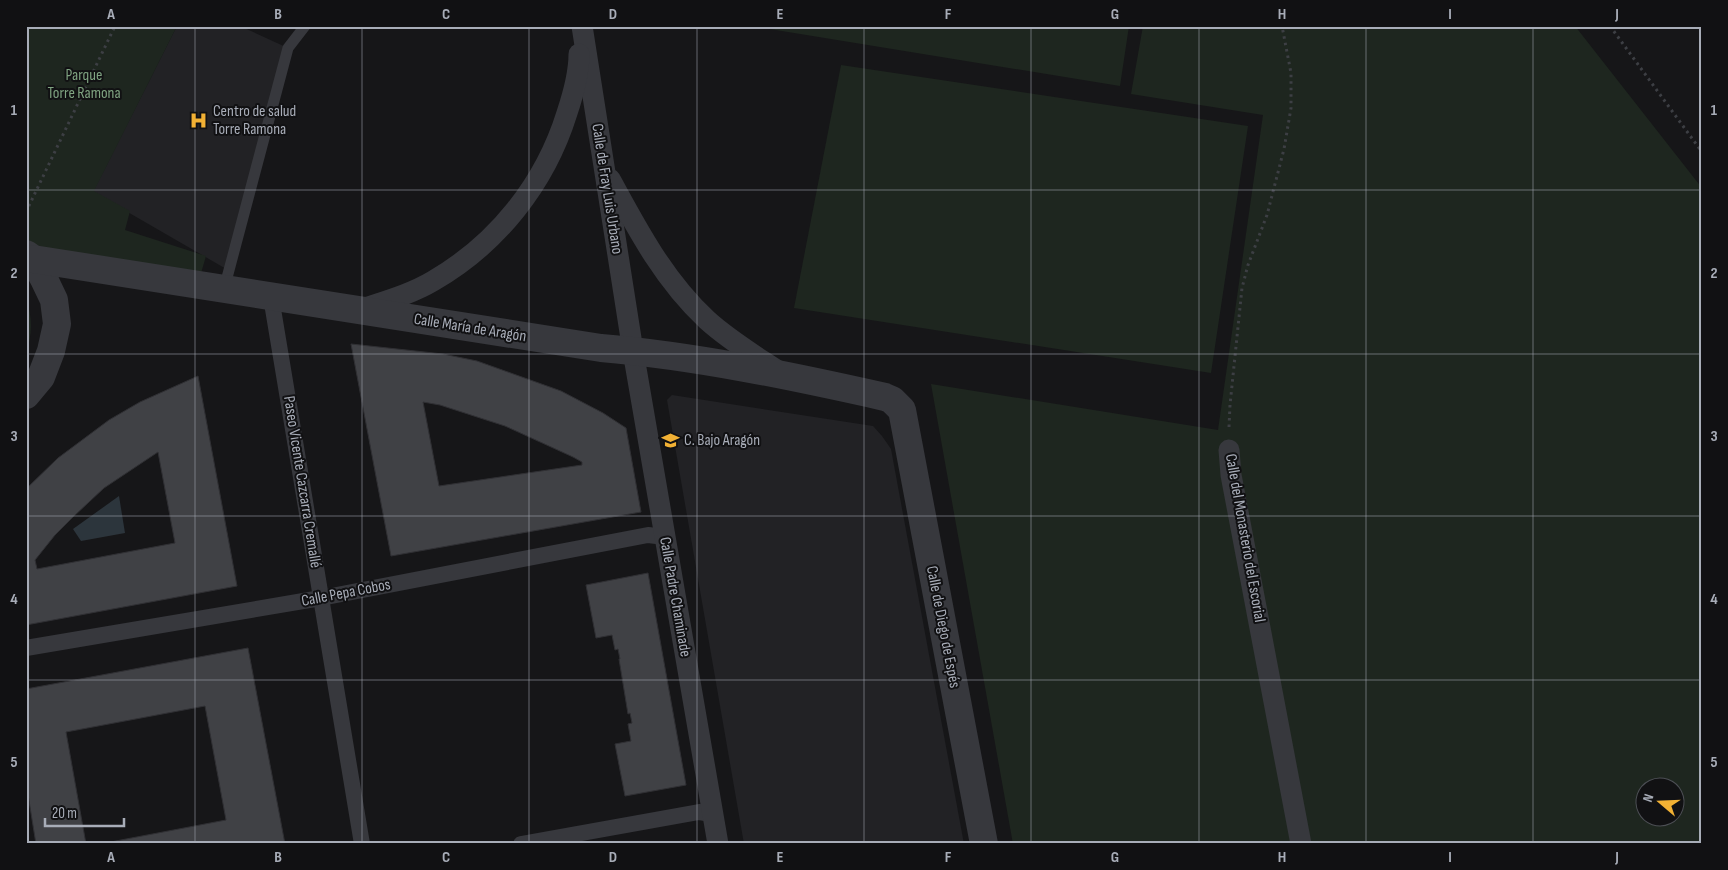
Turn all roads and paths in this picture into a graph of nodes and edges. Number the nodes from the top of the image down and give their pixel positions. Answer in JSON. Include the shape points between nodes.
{"nodes":[{"id":1,"x":115,"y":26,"type":"edge"},
{"id":2,"x":305,"y":26,"type":"edge"},
{"id":3,"x":581,"y":26,"type":"edge"},
{"id":4,"x":1282,"y":26,"type":"edge"},
{"id":5,"x":1610,"y":26,"type":"edge"},
{"id":6,"x":1702,"y":152,"type":"edge"},
{"id":7,"x":603,"y":166,"type":"junction"},
{"id":8,"x":26,"y":212,"type":"edge"},
{"id":9,"x":29,"y":257,"type":"edge"},
{"id":10,"x":224,"y":289,"type":"junction"},
{"id":11,"x":272,"y":297,"type":"junction"},
{"id":12,"x":357,"y":310,"type":"junction"},
{"id":13,"x":633,"y":351,"type":"junction"},
{"id":14,"x":785,"y":375,"type":"junction"},
{"id":15,"x":26,"y":395,"type":"edge"},
{"id":16,"x":902,"y":410,"type":"joint"},
{"id":17,"x":1229,"y":450,"type":"joint"},
{"id":18,"x":665,"y":537,"type":"junction"},
{"id":19,"x":321,"y":598,"type":"junction"},
{"id":20,"x":26,"y":648,"type":"edge"},
{"id":21,"x":712,"y":814,"type":"junction"},
{"id":22,"x":362,"y":844,"type":"edge"},
{"id":23,"x":521,"y":844,"type":"edge"},
{"id":24,"x":718,"y":844,"type":"edge"},
{"id":25,"x":984,"y":844,"type":"edge"},
{"id":26,"x":1301,"y":844,"type":"edge"}],
"edges":[{"from":1,"to":8,"type":"path"},
{"from":2,"to":10,"type":"lane","via":[[288,48]]},
{"from":3,"to":7,"type":"street","name":"Calle de Fray Luis Urbano"},
{"from":3,"to":12,"type":"street","name":"Calle de Fray Luis Urbano","via":[[572,97],[561,134],[522,204],[495,234],[432,281],[396,299]]},
{"from":4,"to":17,"type":"path","name":"Calle del Monasterio del Escorial","via":[[1291,72],[1291,108],[1267,215],[1242,288],[1230,405]]},
{"from":5,"to":6,"type":"path"},
{"from":7,"to":13,"type":"street","name":"Calle de Fray Luis Urbano"},
{"from":7,"to":14,"type":"street","via":[[660,266],[685,296],[707,320],[739,346]]},
{"from":9,"to":10,"type":"street","name":"Calle María de Aragón"},
{"from":9,"to":15,"type":"street","via":[[54,300],[57,324],[41,377]]},
{"from":10,"to":11,"type":"street","name":"Calle María de Aragón"},
{"from":11,"to":12,"type":"street","name":"Calle María de Aragón"},
{"from":11,"to":19,"type":"street","name":"Paseo Vicente Cazcarra Cremallé"},
{"from":12,"to":13,"type":"street","name":"Calle María de Aragón"},
{"from":13,"to":14,"type":"street","name":"Calle María de Aragón"},
{"from":13,"to":18,"type":"street","name":"Calle Padre Chaminade"},
{"from":14,"to":16,"type":"street","name":"Calle María de Aragón","via":[[884,396]]},
{"from":16,"to":25,"type":"street","name":"Calle de Diego de Espés"},
{"from":17,"to":26,"type":"street","name":"Calle del Monasterio del Escorial","via":[[1231,476]]},
{"from":18,"to":19,"type":"street","name":"Calle Pepa Cobos","via":[[648,535]]},
{"from":18,"to":21,"type":"street","name":"Calle Padre Chaminade"},
{"from":19,"to":20,"type":"street","name":"Calle Pepa Cobos"},
{"from":19,"to":22,"type":"street","name":"Paseo Vicente Cazcarra Cremallé"},
{"from":21,"to":23,"type":"street","via":[[699,812]]},
{"from":21,"to":24,"type":"street","name":"Calle Padre Chaminade"}]}
